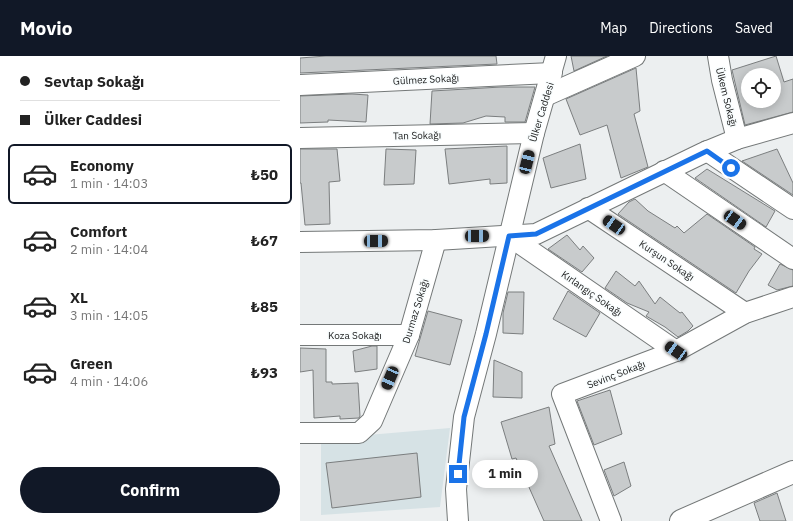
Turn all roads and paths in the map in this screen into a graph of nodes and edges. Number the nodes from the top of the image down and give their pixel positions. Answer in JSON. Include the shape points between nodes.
{"nodes":[{"id":1,"x":635,"y":56,"type":"edge"},
{"id":2,"x":718,"y":56,"type":"edge"},
{"id":3,"x":554,"y":65,"type":"edge"},
{"id":4,"x":300,"y":85,"type":"edge"},
{"id":5,"x":545,"y":96,"type":"junction"},
{"id":6,"x":788,"y":129,"type":"edge"},
{"id":7,"x":534,"y":133,"type":"junction"},
{"id":8,"x":300,"y":138,"type":"edge"},
{"id":9,"x":737,"y":139,"type":"junction"},
{"id":10,"x":707,"y":151,"type":"junction"},
{"id":11,"x":664,"y":171,"type":"junction"},
{"id":12,"x":588,"y":208,"type":"junction"},
{"id":13,"x":793,"y":209,"type":"edge"},
{"id":14,"x":509,"y":236,"type":"junction"},
{"id":15,"x":436,"y":240,"type":"junction"},
{"id":16,"x":300,"y":242,"type":"edge"},
{"id":17,"x":793,"y":259,"type":"edge"},
{"id":18,"x":793,"y":297,"type":"edge"},
{"id":19,"x":745,"y":313,"type":"junction"},
{"id":20,"x":300,"y":335,"type":"edge"},
{"id":21,"x":409,"y":335,"type":"junction"},
{"id":22,"x":676,"y":351,"type":"junction"},
{"id":23,"x":300,"y":433,"type":"edge"},
{"id":24,"x":793,"y":472,"type":"edge"},
{"id":25,"x":454,"y":521,"type":"edge"},
{"id":26,"x":611,"y":521,"type":"edge"},
{"id":27,"x":681,"y":521,"type":"edge"}],
"edges":[{"from":1,"to":5,"type":"street"},
{"from":2,"to":9,"type":"street","name":"Ülkem Sokağı"},
{"from":3,"to":4,"type":"street","name":"Gülmez Sokağı"},
{"from":3,"to":5,"type":"street","name":"Ülker Caddesi"},
{"from":5,"to":7,"type":"street","name":"Ülker Caddesi"},
{"from":6,"to":9,"type":"street"},
{"from":7,"to":8,"type":"street","name":"Tan Sokağı"},
{"from":7,"to":14,"type":"street","name":"Ülker Caddesi"},
{"from":9,"to":10,"type":"street"},
{"from":10,"to":11,"type":"street"},
{"from":10,"to":13,"type":"street"},
{"from":11,"to":12,"type":"street"},
{"from":11,"to":17,"type":"street"},
{"from":12,"to":14,"type":"street","via":[[536,234]]},
{"from":12,"to":19,"type":"street","name":"Kurşun Sokağı"},
{"from":14,"to":15,"type":"street"},
{"from":14,"to":22,"type":"street","name":"Kırlangıç Sokağı"},
{"from":14,"to":25,"type":"street","name":"Ülker Caddesi","via":[[464,417]]},
{"from":15,"to":16,"type":"street"},
{"from":15,"to":21,"type":"street","name":"Durmaz Sokağı"},
{"from":18,"to":19,"type":"street","name":"Sevinç Sokağı"},
{"from":19,"to":22,"type":"street","name":"Sevinç Sokağı"},
{"from":20,"to":21,"type":"street","name":"Koza Sokağı"},
{"from":21,"to":23,"type":"street","name":"Durmaz Sokağı","via":[[372,421],[359,433]]},
{"from":22,"to":26,"type":"street","name":"Sevinç Sokağı","via":[[562,394]]},
{"from":24,"to":27,"type":"main road"}]}
